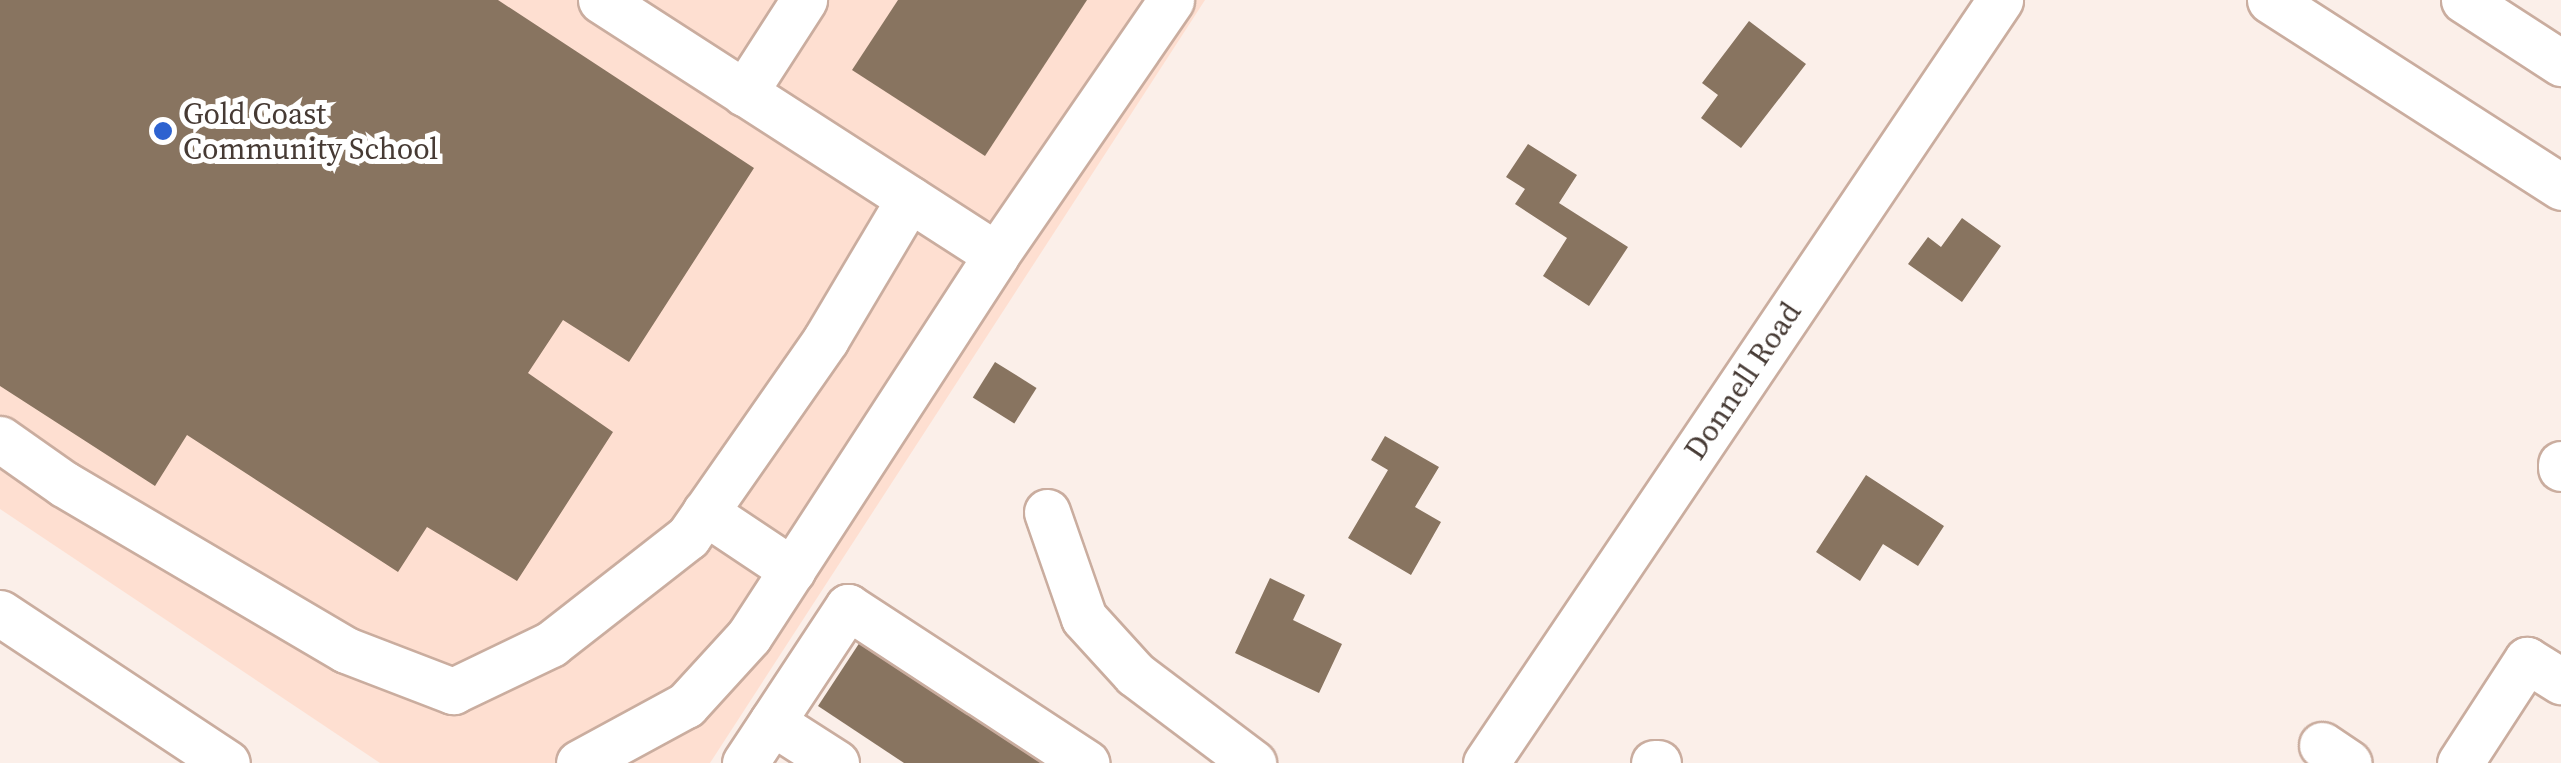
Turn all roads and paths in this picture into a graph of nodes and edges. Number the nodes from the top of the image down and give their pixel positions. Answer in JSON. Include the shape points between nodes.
{"nodes":[{"id":1,"x":601,"y":0,"type":"edge"},
{"id":2,"x":804,"y":0,"type":"edge"},
{"id":3,"x":1172,"y":0,"type":"edge"},
{"id":4,"x":2000,"y":0,"type":"edge"},
{"id":5,"x":2270,"y":0,"type":"edge"},
{"id":6,"x":2464,"y":0,"type":"edge"},
{"id":7,"x":2561,"y":63,"type":"edge"},
{"id":8,"x":744,"y":93,"type":"junction"},
{"id":9,"x":2561,"y":187,"type":"edge"},
{"id":10,"x":909,"y":199,"type":"junction"},
{"id":11,"x":996,"y":255,"type":"junction"},
{"id":12,"x":0,"y":439,"type":"edge"},
{"id":13,"x":705,"y":512,"type":"junction"},
{"id":14,"x":1047,"y":512,"type":"dead end"},
{"id":15,"x":792,"y":570,"type":"junction"},
{"id":16,"x":0,"y":614,"type":"edge"},
{"id":17,"x":2561,"y":680,"type":"edge"},
{"id":18,"x":772,"y":722,"type":"junction"},
{"id":19,"x":227,"y":763,"type":"edge"},
{"id":20,"x":579,"y":763,"type":"edge"},
{"id":21,"x":744,"y":763,"type":"edge"},
{"id":22,"x":836,"y":763,"type":"edge"},
{"id":23,"x":1086,"y":763,"type":"edge"},
{"id":24,"x":1252,"y":763,"type":"edge"},
{"id":25,"x":1486,"y":763,"type":"edge"},
{"id":26,"x":2460,"y":763,"type":"edge"}],
"edges":[{"from":1,"to":8,"type":"street"},
{"from":2,"to":8,"type":"street"},
{"from":3,"to":11,"type":"street"},
{"from":4,"to":25,"type":"street","name":"Donnell Road"},
{"from":5,"to":9,"type":"street"},
{"from":6,"to":7,"type":"street"},
{"from":8,"to":10,"type":"street"},
{"from":10,"to":11,"type":"street"},
{"from":10,"to":13,"type":"street","via":[[826,340]]},
{"from":11,"to":15,"type":"street"},
{"from":12,"to":13,"type":"street","via":[[64,484],[346,650],[453,691],[551,644],[688,537]]},
{"from":13,"to":15,"type":"street"},
{"from":14,"to":24,"type":"street","via":[[1084,618],[1135,674]]},
{"from":15,"to":20,"type":"street","via":[[749,636],[686,705]]},
{"from":16,"to":19,"type":"street"},
{"from":17,"to":26,"type":"street","via":[[2527,660]]},
{"from":18,"to":21,"type":"street"},
{"from":18,"to":22,"type":"street"},
{"from":18,"to":23,"type":"street","via":[[848,606]]}]}
